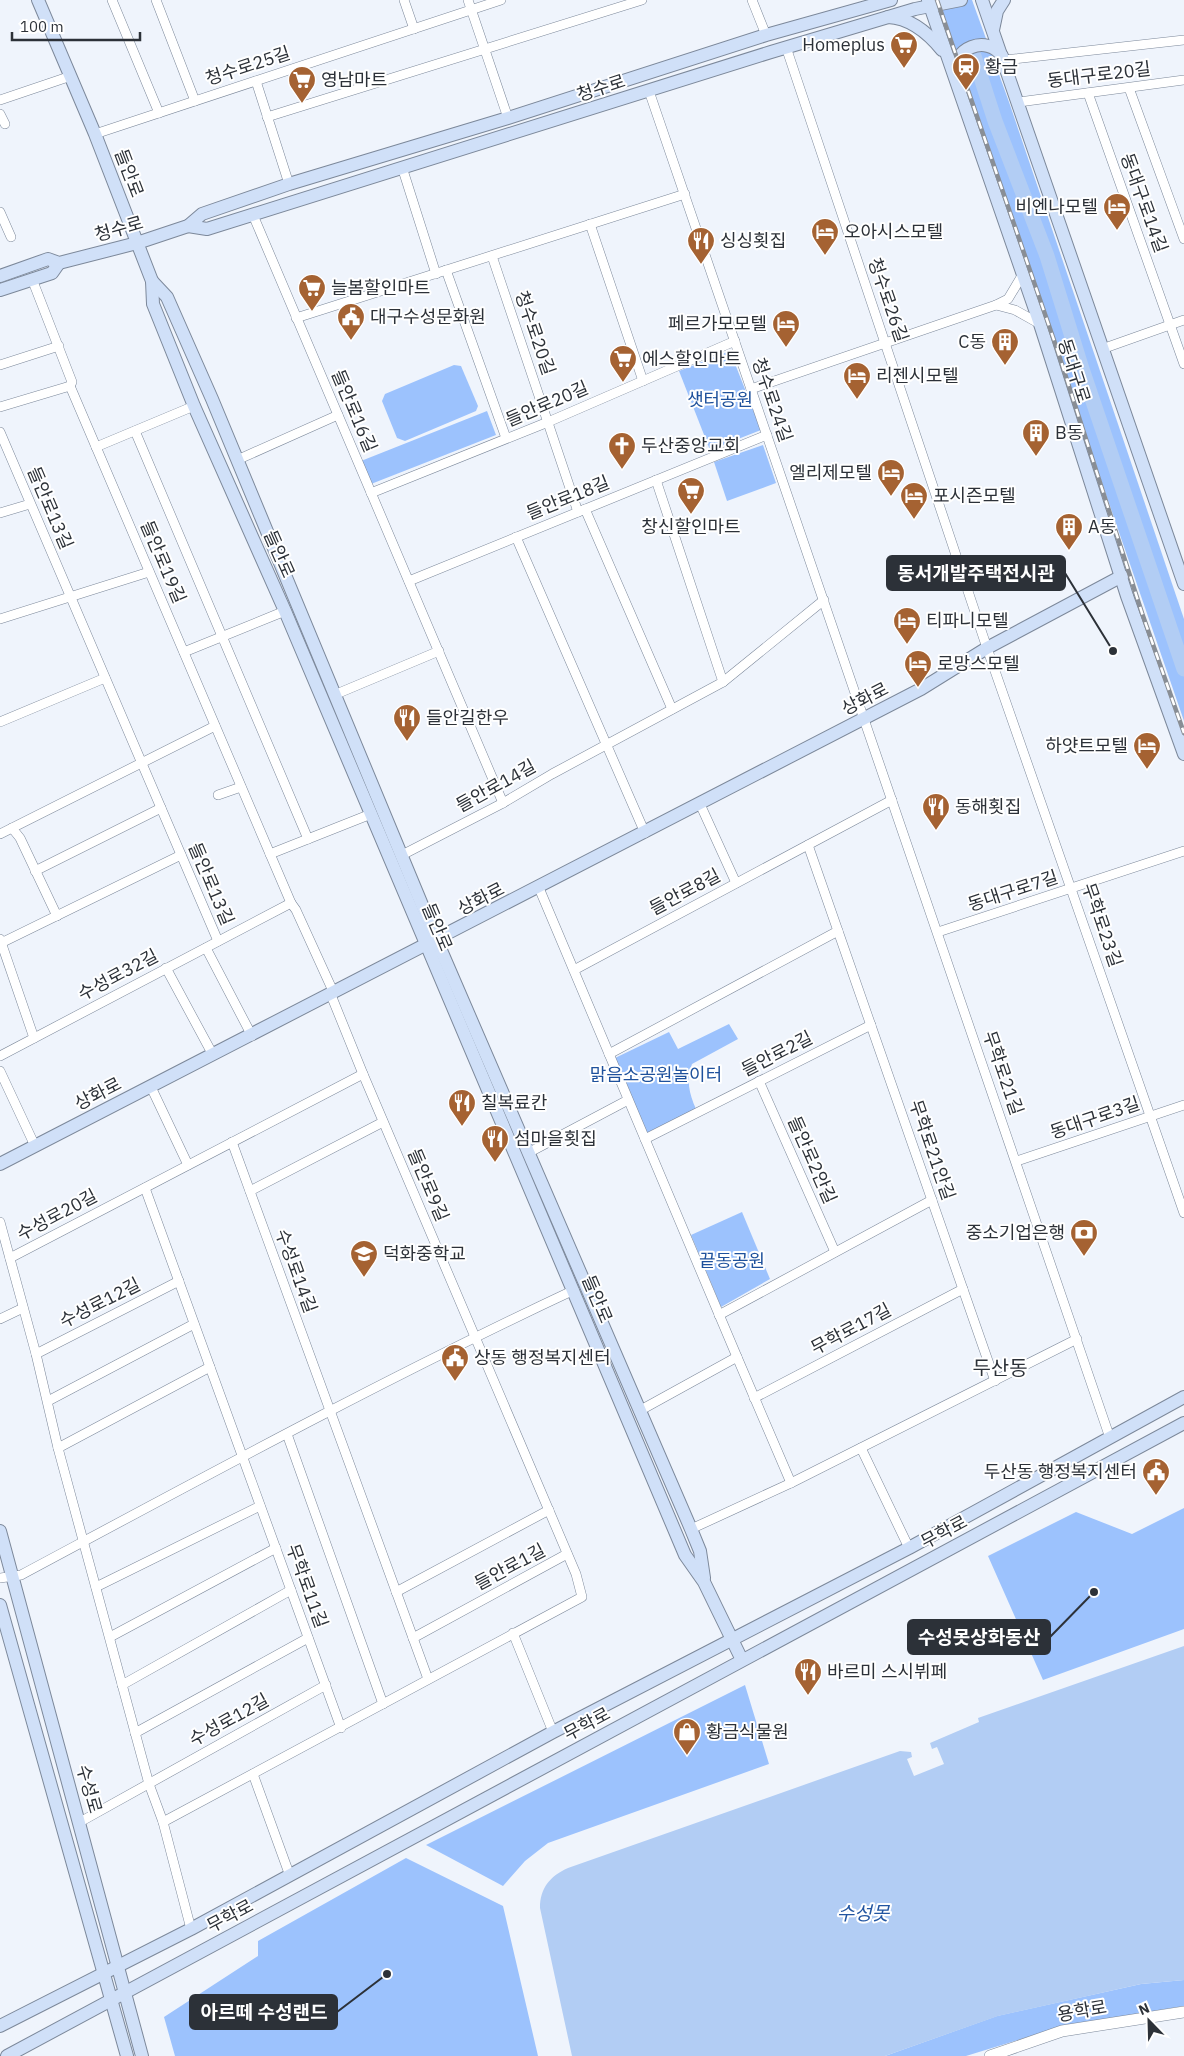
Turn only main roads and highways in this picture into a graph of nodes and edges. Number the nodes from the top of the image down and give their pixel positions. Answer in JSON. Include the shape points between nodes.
{"nodes":[{"id":1,"x":38,"y":0,"type":"edge"},
{"id":2,"x":961,"y":0,"type":"edge"},
{"id":3,"x":982,"y":0,"type":"edge"},
{"id":4,"x":1004,"y":0,"type":"edge"},
{"id":5,"x":885,"y":1,"type":"edge"},
{"id":6,"x":929,"y":3,"type":"edge"},
{"id":7,"x":888,"y":17,"type":"junction"},
{"id":8,"x":993,"y":33,"type":"junction"},
{"id":9,"x":948,"y":60,"type":"junction"},
{"id":10,"x":1004,"y":60,"type":"junction"},
{"id":11,"x":956,"y":79,"type":"junction"},
{"id":12,"x":188,"y":226,"type":"junction"},
{"id":13,"x":136,"y":243,"type":"junction"},
{"id":14,"x":59,"y":263,"type":"junction"},
{"id":15,"x":0,"y":276,"type":"edge"},
{"id":16,"x":152,"y":281,"type":"junction"},
{"id":17,"x":0,"y":290,"type":"edge"},
{"id":18,"x":1180,"y":558,"type":"edge"},
{"id":19,"x":1122,"y":576,"type":"junction"},
{"id":20,"x":1184,"y":584,"type":"edge"},
{"id":21,"x":1184,"y":754,"type":"edge"},
{"id":22,"x":432,"y":944,"type":"junction"},
{"id":23,"x":0,"y":1164,"type":"edge"},
{"id":24,"x":1184,"y":1397,"type":"edge"},
{"id":25,"x":1184,"y":1423,"type":"edge"},
{"id":26,"x":0,"y":1531,"type":"edge"},
{"id":27,"x":6,"y":1577,"type":"edge"},
{"id":28,"x":704,"y":1582,"type":"junction"},
{"id":29,"x":0,"y":1605,"type":"edge"},
{"id":30,"x":732,"y":1640,"type":"junction"},
{"id":31,"x":742,"y":1660,"type":"junction"},
{"id":32,"x":118,"y":1966,"type":"junction"},
{"id":33,"x":104,"y":1972,"type":"junction"},
{"id":34,"x":124,"y":1992,"type":"junction"},
{"id":35,"x":111,"y":1999,"type":"junction"},
{"id":36,"x":0,"y":2026,"type":"edge"},
{"id":37,"x":7,"y":2056,"type":"edge"},
{"id":38,"x":127,"y":2056,"type":"edge"},
{"id":39,"x":142,"y":2056,"type":"edge"}],
"edges":[{"from":1,"to":13,"type":"main road","name":"들안로","via":[[95,134]]},
{"from":2,"to":6,"type":"main road","name":"청수로"},
{"from":3,"to":8,"type":"main road","name":"동대구로"},
{"from":4,"to":8,"type":"main road","via":[[997,11]]},
{"from":5,"to":12,"type":"main road","name":"청수로","via":[[289,184],[202,214]]},
{"from":6,"to":7,"type":"main road","name":"청수로"},
{"from":6,"to":9,"type":"main road","name":"동대구로"},
{"from":7,"to":9,"type":"main road","via":[[896,17],[924,32]]},
{"from":7,"to":12,"type":"main road","name":"청수로","via":[[207,229]]},
{"from":8,"to":10,"type":"main road","name":"동대구로"},
{"from":9,"to":11,"type":"main road","name":"동대구로"},
{"from":10,"to":11,"type":"main road","via":[[992,48],[975,45],[967,48],[956,62]]},
{"from":10,"to":18,"type":"main road","name":"동대구로","via":[[1102,349]]},
{"from":11,"to":19,"type":"main road","name":"동대구로"},
{"from":12,"to":13,"type":"main road","name":"청수로"},
{"from":13,"to":14,"type":"main road","name":"청수로"},
{"from":13,"to":16,"type":"main road","name":"들안로"},
{"from":14,"to":15,"type":"main road","name":"청수로","via":[[48,259]]},
{"from":14,"to":17,"type":"main road","name":"청수로","via":[[52,273]]},
{"from":16,"to":22,"type":"main road","name":"들안로","via":[[167,297],[237,460],[402,856]]},
{"from":16,"to":22,"type":"main road","name":"들안로","via":[[153,304],[194,406],[371,814]]},
{"from":18,"to":20,"type":"main road","name":"동대구로"},
{"from":19,"to":21,"type":"main road","name":"동대구로"},
{"from":19,"to":22,"type":"main road","name":"상화로","via":[[865,719]]},
{"from":22,"to":23,"type":"main road","name":"상화로"},
{"from":22,"to":28,"type":"main road","name":"들안로","via":[[685,1555]]},
{"from":22,"to":28,"type":"main road","name":"들안로","via":[[528,1153],[691,1529],[700,1551]]},
{"from":24,"to":30,"type":"main road","name":"무학로","via":[[909,1548]]},
{"from":25,"to":31,"type":"main road","name":"무학로"},
{"from":26,"to":27,"type":"main road","name":"수성로"},
{"from":27,"to":32,"type":"main road","name":"수성로","via":[[80,1822]]},
{"from":28,"to":30,"type":"main road","name":"들안로"},
{"from":29,"to":33,"type":"main road","name":"수성로"},
{"from":30,"to":31,"type":"main road","name":"들안로"},
{"from":30,"to":32,"type":"main road","name":"무학로","via":[[553,1732],[191,1930]]},
{"from":31,"to":34,"type":"main road","name":"무학로"},
{"from":32,"to":33,"type":"main road","name":"무학로"},
{"from":32,"to":34,"type":"main road","name":"수성로"},
{"from":33,"to":35,"type":"main road","name":"수성로"},
{"from":33,"to":36,"type":"main road","name":"무학로"},
{"from":34,"to":35,"type":"main road","name":"무학로"},
{"from":34,"to":39,"type":"main road","name":"수성로"},
{"from":35,"to":37,"type":"main road","name":"무학로"},
{"from":35,"to":38,"type":"main road","name":"수성로"}]}
